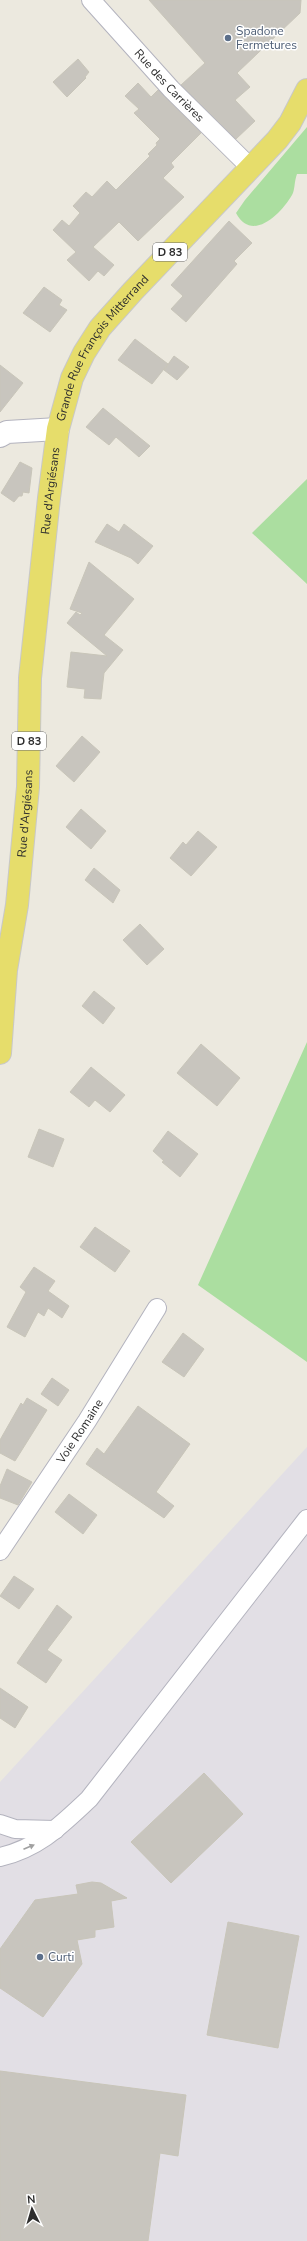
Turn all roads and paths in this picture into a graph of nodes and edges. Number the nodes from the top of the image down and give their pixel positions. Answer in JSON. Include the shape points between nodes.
{"nodes":[{"id":1,"x":91,"y":0,"type":"edge"},
{"id":2,"x":307,"y":90,"type":"edge"},
{"id":3,"x":251,"y":168,"type":"junction"},
{"id":4,"x":58,"y":429,"type":"junction"},
{"id":5,"x":0,"y":436,"type":"edge"},
{"id":6,"x":0,"y":1054,"type":"edge"},
{"id":7,"x":157,"y":1308,"type":"dead end"},
{"id":8,"x":307,"y":1519,"type":"edge"},
{"id":9,"x":0,"y":1552,"type":"edge"},
{"id":10,"x":0,"y":1824,"type":"edge"},
{"id":11,"x":55,"y":1830,"type":"junction"},
{"id":12,"x":0,"y":1857,"type":"edge"}],
"edges":[{"from":1,"to":3,"type":"street","name":"Rue des Carrières","via":[[171,89]]},
{"from":2,"to":3,"type":"main road","name":"Grande Rue François Mitterrand","number":"D 83","via":[[290,123]]},
{"from":3,"to":4,"type":"main road","name":"Grande Rue François Mitterrand","number":"D 83","via":[[100,328],[72,378]]},
{"from":4,"to":5,"type":"street","via":[[7,432]]},
{"from":4,"to":6,"type":"main road","name":"Rue d'Argiésans","number":"D 83","via":[[30,678],[28,787],[17,905],[6,970]]},
{"from":7,"to":9,"type":"street","name":"Voie Romaine","via":[[87,1421]]},
{"from":8,"to":11,"type":"street","via":[[89,1799]]},
{"from":10,"to":11,"type":"street","via":[[15,1829]]},
{"from":12,"to":11,"type":"street","one_way":true,"via":[[32,1846]]}]}
